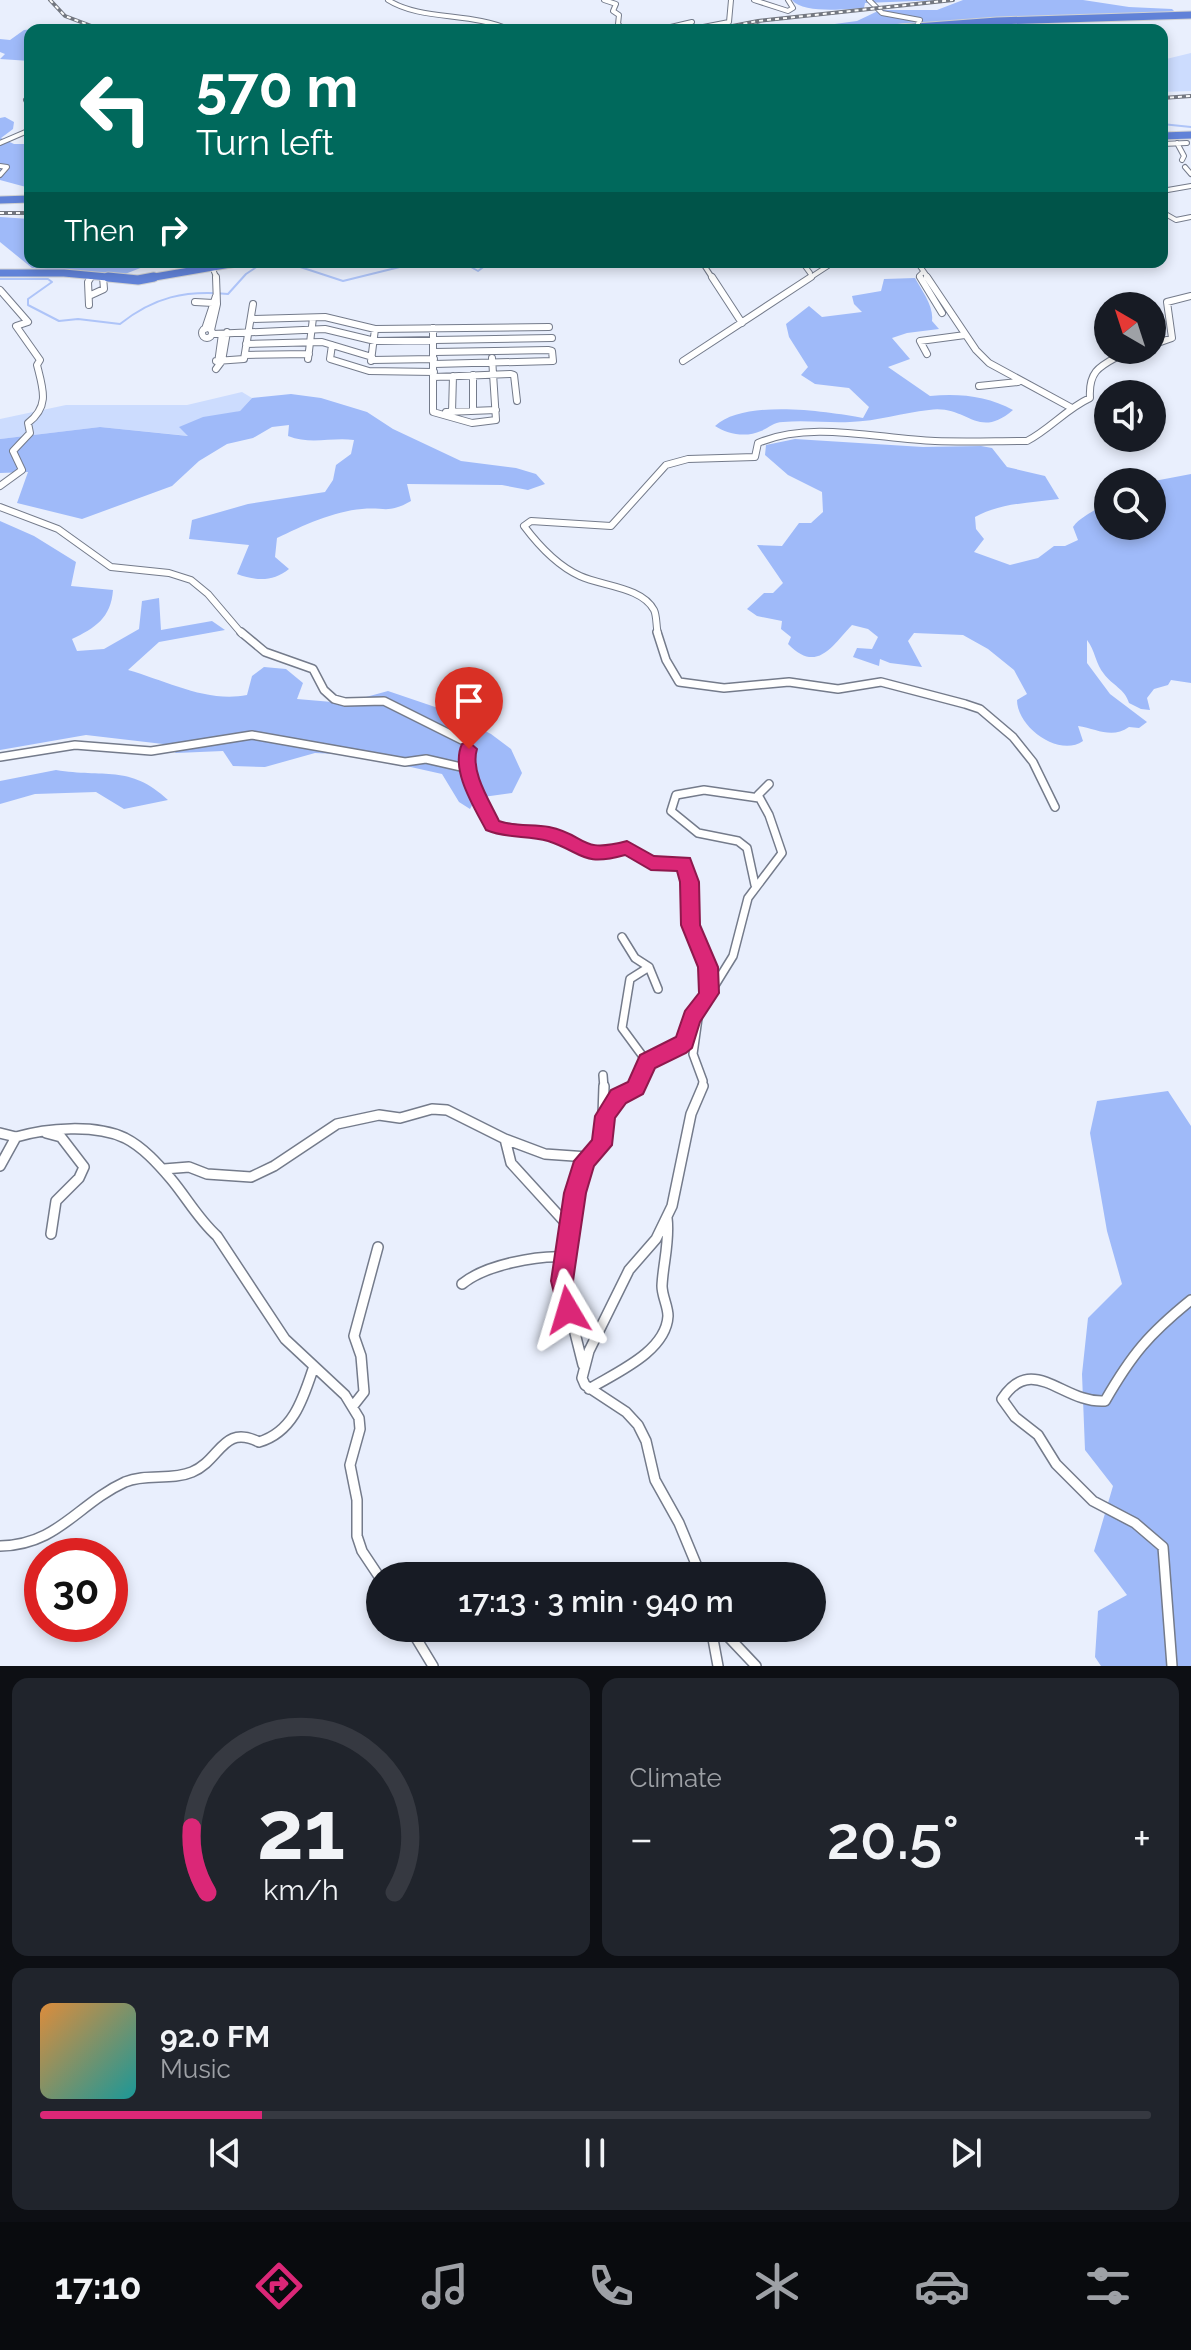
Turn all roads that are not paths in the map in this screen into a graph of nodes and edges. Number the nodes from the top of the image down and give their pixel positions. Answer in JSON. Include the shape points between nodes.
{"nodes":[{"id":1,"x":396,"y":0,"type":"edge"},
{"id":2,"x":604,"y":0,"type":"edge"},
{"id":3,"x":731,"y":0,"type":"edge"},
{"id":4,"x":754,"y":0,"type":"edge"},
{"id":5,"x":788,"y":0,"type":"edge"},
{"id":6,"x":869,"y":0,"type":"edge"},
{"id":7,"x":390,"y":2,"type":"edge"},
{"id":8,"x":1191,"y":16,"type":"edge"},
{"id":9,"x":692,"y":22,"type":"dead end"},
{"id":10,"x":490,"y":24,"type":"edge"},
{"id":11,"x":618,"y":24,"type":"edge"},
{"id":12,"x":684,"y":24,"type":"edge"},
{"id":13,"x":715,"y":24,"type":"edge"},
{"id":14,"x":918,"y":24,"type":"edge"},
{"id":15,"x":962,"y":24,"type":"edge"},
{"id":16,"x":996,"y":24,"type":"edge"},
{"id":17,"x":24,"y":133,"type":"edge"},
{"id":18,"x":1168,"y":137,"type":"edge"},
{"id":19,"x":1189,"y":140,"type":"edge"},
{"id":20,"x":0,"y":143,"type":"edge"},
{"id":21,"x":1177,"y":143,"type":"junction"},
{"id":22,"x":1168,"y":144,"type":"edge"},
{"id":23,"x":1182,"y":160,"type":"dead end"},
{"id":24,"x":0,"y":166,"type":"edge"},
{"id":25,"x":1185,"y":167,"type":"dead end"},
{"id":26,"x":1191,"y":174,"type":"edge"},
{"id":27,"x":0,"y":175,"type":"edge"},
{"id":28,"x":1191,"y":186,"type":"edge"},
{"id":29,"x":1168,"y":190,"type":"edge"},
{"id":30,"x":24,"y":197,"type":"edge"},
{"id":31,"x":0,"y":198,"type":"edge"},
{"id":32,"x":1168,"y":215,"type":"edge"},
{"id":33,"x":1191,"y":217,"type":"edge"},
{"id":34,"x":199,"y":268,"type":"edge"},
{"id":35,"x":212,"y":268,"type":"edge"},
{"id":36,"x":706,"y":268,"type":"edge"},
{"id":37,"x":806,"y":268,"type":"edge"},
{"id":38,"x":825,"y":268,"type":"edge"},
{"id":39,"x":921,"y":268,"type":"edge"},
{"id":40,"x":1,"y":272,"type":"edge"},
{"id":41,"x":923,"y":272,"type":"junction"},
{"id":42,"x":810,"y":273,"type":"dead end"},
{"id":43,"x":92,"y":275,"type":"junction"},
{"id":44,"x":103,"y":276,"type":"junction"},
{"id":45,"x":0,"y":290,"type":"edge"},
{"id":46,"x":91,"y":295,"type":"junction"},
{"id":47,"x":1191,"y":296,"type":"edge"},
{"id":48,"x":216,"y":297,"type":"junction"},
{"id":49,"x":195,"y":302,"type":"dead end"},
{"id":50,"x":89,"y":305,"type":"dead end"},
{"id":51,"x":253,"y":306,"type":"dead end"},
{"id":52,"x":942,"y":313,"type":"dead end"},
{"id":53,"x":313,"y":318,"type":"junction"},
{"id":54,"x":252,"y":319,"type":"junction"},
{"id":55,"x":742,"y":323,"type":"junction"},
{"id":56,"x":549,"y":327,"type":"dead end"},
{"id":57,"x":433,"y":328,"type":"junction"},
{"id":58,"x":491,"y":328,"type":"junction"},
{"id":59,"x":375,"y":329,"type":"junction"},
{"id":60,"x":312,"y":330,"type":"junction"},
{"id":61,"x":251,"y":332,"type":"junction"},
{"id":62,"x":225,"y":333,"type":"junction"},
{"id":63,"x":965,"y":335,"type":"junction"},
{"id":64,"x":552,"y":338,"type":"dead end"},
{"id":65,"x":434,"y":340,"type":"junction"},
{"id":66,"x":492,"y":340,"type":"junction"},
{"id":67,"x":1166,"y":340,"type":"edge"},
{"id":68,"x":375,"y":341,"type":"junction"},
{"id":69,"x":311,"y":342,"type":"junction"},
{"id":70,"x":248,"y":344,"type":"junction"},
{"id":71,"x":332,"y":345,"type":"junction"},
{"id":72,"x":492,"y":352,"type":"junction"},
{"id":73,"x":927,"y":354,"type":"dead end"},
{"id":74,"x":245,"y":355,"type":"junction"},
{"id":75,"x":372,"y":359,"type":"junction"},
{"id":76,"x":434,"y":359,"type":"junction"},
{"id":77,"x":683,"y":361,"type":"dead end"},
{"id":78,"x":492,"y":363,"type":"junction"},
{"id":79,"x":1106,"y":364,"type":"edge"},
{"id":80,"x":369,"y":371,"type":"junction"},
{"id":81,"x":434,"y":374,"type":"junction"},
{"id":82,"x":493,"y":374,"type":"junction"},
{"id":83,"x":473,"y":375,"type":"junction"},
{"id":84,"x":453,"y":376,"type":"junction"},
{"id":85,"x":1020,"y":382,"type":"junction"},
{"id":86,"x":979,"y":386,"type":"dead end"},
{"id":87,"x":517,"y":401,"type":"dead end"},
{"id":88,"x":1070,"y":407,"type":"junction"},
{"id":89,"x":496,"y":410,"type":"junction"},
{"id":90,"x":473,"y":411,"type":"junction"},
{"id":91,"x":452,"y":412,"type":"junction"},
{"id":92,"x":440,"y":413,"type":"junction"},
{"id":93,"x":0,"y":486,"type":"edge"},
{"id":94,"x":0,"y":507,"type":"edge"},
{"id":95,"x":0,"y":757,"type":"edge"},
{"id":96,"x":470,"y":769,"type":"junction"},
{"id":97,"x":769,"y":784,"type":"dead end"},
{"id":98,"x":759,"y":798,"type":"junction"},
{"id":99,"x":1055,"y":807,"type":"dead end"},
{"id":100,"x":755,"y":885,"type":"junction"},
{"id":101,"x":622,"y":937,"type":"dead end"},
{"id":102,"x":649,"y":967,"type":"junction"},
{"id":103,"x":658,"y":989,"type":"dead end"},
{"id":104,"x":709,"y":993,"type":"junction"},
{"id":105,"x":699,"y":1011,"type":"junction"},
{"id":106,"x":647,"y":1062,"type":"junction"},
{"id":107,"x":603,"y":1075,"type":"dead end"},
{"id":108,"x":605,"y":1116,"type":"junction"},
{"id":109,"x":36,"y":1130,"type":"junction"},
{"id":110,"x":0,"y":1133,"type":"edge"},
{"id":111,"x":16,"y":1137,"type":"junction"},
{"id":112,"x":505,"y":1139,"type":"junction"},
{"id":113,"x":588,"y":1157,"type":"junction"},
{"id":114,"x":0,"y":1166,"type":"edge"},
{"id":115,"x":164,"y":1169,"type":"junction"},
{"id":116,"x":667,"y":1218,"type":"junction"},
{"id":117,"x":572,"y":1230,"type":"junction"},
{"id":118,"x":51,"y":1234,"type":"dead end"},
{"id":119,"x":378,"y":1247,"type":"dead end"},
{"id":120,"x":566,"y":1257,"type":"junction"},
{"id":121,"x":462,"y":1284,"type":"dead end"},
{"id":122,"x":1191,"y":1300,"type":"edge"},
{"id":123,"x":584,"y":1367,"type":"junction"},
{"id":124,"x":313,"y":1369,"type":"junction"},
{"id":125,"x":589,"y":1389,"type":"junction"},
{"id":126,"x":353,"y":1406,"type":"junction"},
{"id":127,"x":0,"y":1546,"type":"edge"},
{"id":128,"x":371,"y":1562,"type":"edge"},
{"id":129,"x":695,"y":1562,"type":"edge"},
{"id":130,"x":418,"y":1642,"type":"edge"},
{"id":131,"x":714,"y":1642,"type":"edge"},
{"id":132,"x":733,"y":1642,"type":"edge"},
{"id":133,"x":433,"y":1666,"type":"edge"},
{"id":134,"x":718,"y":1666,"type":"edge"},
{"id":135,"x":756,"y":1666,"type":"edge"},
{"id":136,"x":1172,"y":1666,"type":"edge"}],
"edges":[{"from":1,"to":7,"type":"street"},
{"from":2,"to":11,"type":"street","via":[[616,4]]},
{"from":3,"to":13,"type":"street","via":[[729,21]]},
{"from":4,"to":5,"type":"street","via":[[790,11]]},
{"from":6,"to":14,"type":"street","bridge":true,"via":[[882,13],[913,16]]},
{"from":7,"to":10,"type":"street"},
{"from":8,"to":15,"type":"highway"},
{"from":8,"to":16,"type":"highway"},
{"from":9,"to":12,"type":"street"},
{"from":17,"to":20,"type":"street"},
{"from":18,"to":19,"type":"highway"},
{"from":19,"to":21,"type":"street"},
{"from":21,"to":22,"type":"street"},
{"from":21,"to":23,"type":"street"},
{"from":24,"to":27,"type":"street","via":[[7,167]]},
{"from":25,"to":26,"type":"street"},
{"from":28,"to":29,"type":"street"},
{"from":30,"to":31,"type":"highway"},
{"from":32,"to":33,"type":"street","via":[[1176,220]]},
{"from":34,"to":44,"type":"highway","via":[[145,280]]},
{"from":35,"to":48,"type":"street"},
{"from":36,"to":55,"type":"street"},
{"from":37,"to":42,"type":"street"},
{"from":38,"to":55,"type":"street"},
{"from":39,"to":41,"type":"street"},
{"from":40,"to":43,"type":"highway","via":[[78,279]]},
{"from":41,"to":52,"type":"street","via":[[919,276]]},
{"from":41,"to":63,"type":"street"},
{"from":43,"to":44,"type":"highway"},
{"from":43,"to":46,"type":"street"},
{"from":44,"to":46,"type":"street","via":[[104,289]]},
{"from":45,"to":93,"type":"street","via":[[28,322],[16,326],[40,360],[47,397],[40,414],[28,423],[30,433],[13,451],[22,470]]},
{"from":46,"to":50,"type":"street"},
{"from":47,"to":67,"type":"street","via":[[1167,302],[1172,338]]},
{"from":48,"to":49,"type":"street"},
{"from":48,"to":62,"type":"street","via":[[211,331]]},
{"from":51,"to":54,"type":"street"},
{"from":53,"to":54,"type":"street"},
{"from":53,"to":59,"type":"street"},
{"from":53,"to":60,"type":"street"},
{"from":54,"to":61,"type":"street"},
{"from":55,"to":77,"type":"street"},
{"from":56,"to":58,"type":"street"},
{"from":57,"to":58,"type":"street"},
{"from":57,"to":59,"type":"street"},
{"from":57,"to":65,"type":"street"},
{"from":58,"to":66,"type":"street"},
{"from":59,"to":68,"type":"street"},
{"from":60,"to":61,"type":"street"},
{"from":60,"to":68,"type":"street"},
{"from":60,"to":69,"type":"street"},
{"from":61,"to":62,"type":"street"},
{"from":61,"to":70,"type":"street"},
{"from":62,"to":74,"type":"street","via":[[218,364],[241,361]]},
{"from":63,"to":73,"type":"street","via":[[920,341]]},
{"from":63,"to":85,"type":"street","via":[[989,363]]},
{"from":64,"to":66,"type":"street"},
{"from":65,"to":66,"type":"street"},
{"from":65,"to":68,"type":"street"},
{"from":65,"to":76,"type":"street"},
{"from":66,"to":72,"type":"street"},
{"from":68,"to":75,"type":"street"},
{"from":69,"to":70,"type":"street"},
{"from":69,"to":71,"type":"street"},
{"from":69,"to":74,"type":"street","via":[[309,356]]},
{"from":70,"to":74,"type":"street"},
{"from":71,"to":75,"type":"street"},
{"from":71,"to":80,"type":"street","via":[[330,359]]},
{"from":72,"to":76,"type":"street"},
{"from":72,"to":78,"type":"street"},
{"from":72,"to":78,"type":"street","via":[[551,350],[553,361]]},
{"from":75,"to":76,"type":"street"},
{"from":75,"to":80,"type":"street"},
{"from":76,"to":78,"type":"street"},
{"from":76,"to":81,"type":"street"},
{"from":78,"to":82,"type":"street"},
{"from":79,"to":88,"type":"street","via":[[1092,373],[1091,397]]},
{"from":80,"to":81,"type":"street"},
{"from":81,"to":84,"type":"street"},
{"from":81,"to":92,"type":"street","via":[[432,411]]},
{"from":82,"to":83,"type":"street"},
{"from":82,"to":87,"type":"street","via":[[514,375]]},
{"from":82,"to":89,"type":"street"},
{"from":83,"to":84,"type":"street"},
{"from":83,"to":90,"type":"street"},
{"from":84,"to":91,"type":"street"},
{"from":85,"to":86,"type":"street"},
{"from":85,"to":88,"type":"street"},
{"from":88,"to":99,"type":"street","via":[[1027,441],[820,432],[774,436],[758,443],[755,457],[688,459],[666,465],[611,526],[531,521],[524,526],[579,576],[651,605],[668,668],[679,682],[724,688],[789,682],[838,689],[881,682],[965,704],[993,718],[1013,737],[1033,762]]},
{"from":89,"to":90,"type":"street"},
{"from":89,"to":92,"type":"street","via":[[496,420],[482,424]]},
{"from":90,"to":91,"type":"street"},
{"from":91,"to":92,"type":"street"},
{"from":94,"to":96,"type":"street","via":[[42,522],[104,563],[191,580],[262,651],[313,669],[333,699],[395,702],[462,738],[468,743]]},
{"from":95,"to":96,"type":"street","via":[[75,745],[151,751],[252,735]]},
{"from":96,"to":104,"type":"street","via":[[487,819],[498,828],[549,834],[594,854],[627,848],[651,863],[684,863],[690,882],[690,925],[708,967]]},
{"from":97,"to":98,"type":"street","via":[[759,791]]},
{"from":98,"to":100,"type":"street","via":[[782,853]]},
{"from":98,"to":100,"type":"street","via":[[695,790],[676,795],[671,804],[671,811],[698,833],[738,841],[747,848]]},
{"from":100,"to":104,"type":"street","via":[[733,956]]},
{"from":101,"to":102,"type":"street","via":[[635,958]]},
{"from":102,"to":103,"type":"street"},
{"from":102,"to":106,"type":"street","via":[[630,979],[622,1028]]},
{"from":104,"to":105,"type":"street"},
{"from":105,"to":106,"type":"street","via":[[682,1045]]},
{"from":105,"to":116,"type":"street","via":[[693,1054],[702,1092],[691,1114]]},
{"from":106,"to":108,"type":"street","via":[[636,1088],[618,1097]]},
{"from":107,"to":108,"type":"street"},
{"from":108,"to":113,"type":"street","via":[[602,1145]]},
{"from":109,"to":111,"type":"street"},
{"from":109,"to":115,"type":"street","via":[[117,1135]]},
{"from":109,"to":118,"type":"street","via":[[61,1137],[84,1167],[78,1181],[57,1198]]},
{"from":110,"to":111,"type":"street"},
{"from":111,"to":114,"type":"street"},
{"from":112,"to":113,"type":"street","via":[[551,1157]]},
{"from":112,"to":115,"type":"street","via":[[447,1110],[432,1109],[337,1124],[251,1177],[207,1174],[189,1167]]},
{"from":112,"to":117,"type":"street","via":[[511,1163]]},
{"from":113,"to":117,"type":"street","via":[[577,1187]]},
{"from":115,"to":124,"type":"street","via":[[206,1228],[217,1235],[287,1342]]},
{"from":116,"to":123,"type":"street","via":[[629,1270]]},
{"from":116,"to":125,"type":"street","via":[[665,1329],[646,1353]]},
{"from":117,"to":120,"type":"street"},
{"from":119,"to":126,"type":"street","via":[[354,1336],[364,1392]]},
{"from":120,"to":121,"type":"street","via":[[518,1259]]},
{"from":120,"to":123,"type":"street","via":[[563,1289]]},
{"from":122,"to":136,"type":"street","via":[[1131,1356],[1105,1401],[1080,1400],[1033,1378],[1016,1381],[1002,1399],[1093,1501],[1135,1523],[1163,1547]]},
{"from":123,"to":125,"type":"street","via":[[582,1382]]},
{"from":124,"to":126,"type":"street","via":[[333,1382]]},
{"from":124,"to":127,"type":"street","via":[[297,1411],[272,1438],[259,1442],[234,1436],[195,1471],[128,1481],[38,1541]]},
{"from":125,"to":129,"type":"street","via":[[638,1425],[655,1480]]},
{"from":126,"to":128,"type":"street","via":[[361,1424],[349,1468],[357,1495],[357,1539]]},
{"from":130,"to":133,"type":"street"},
{"from":131,"to":134,"type":"street"},
{"from":132,"to":135,"type":"street"}]}
